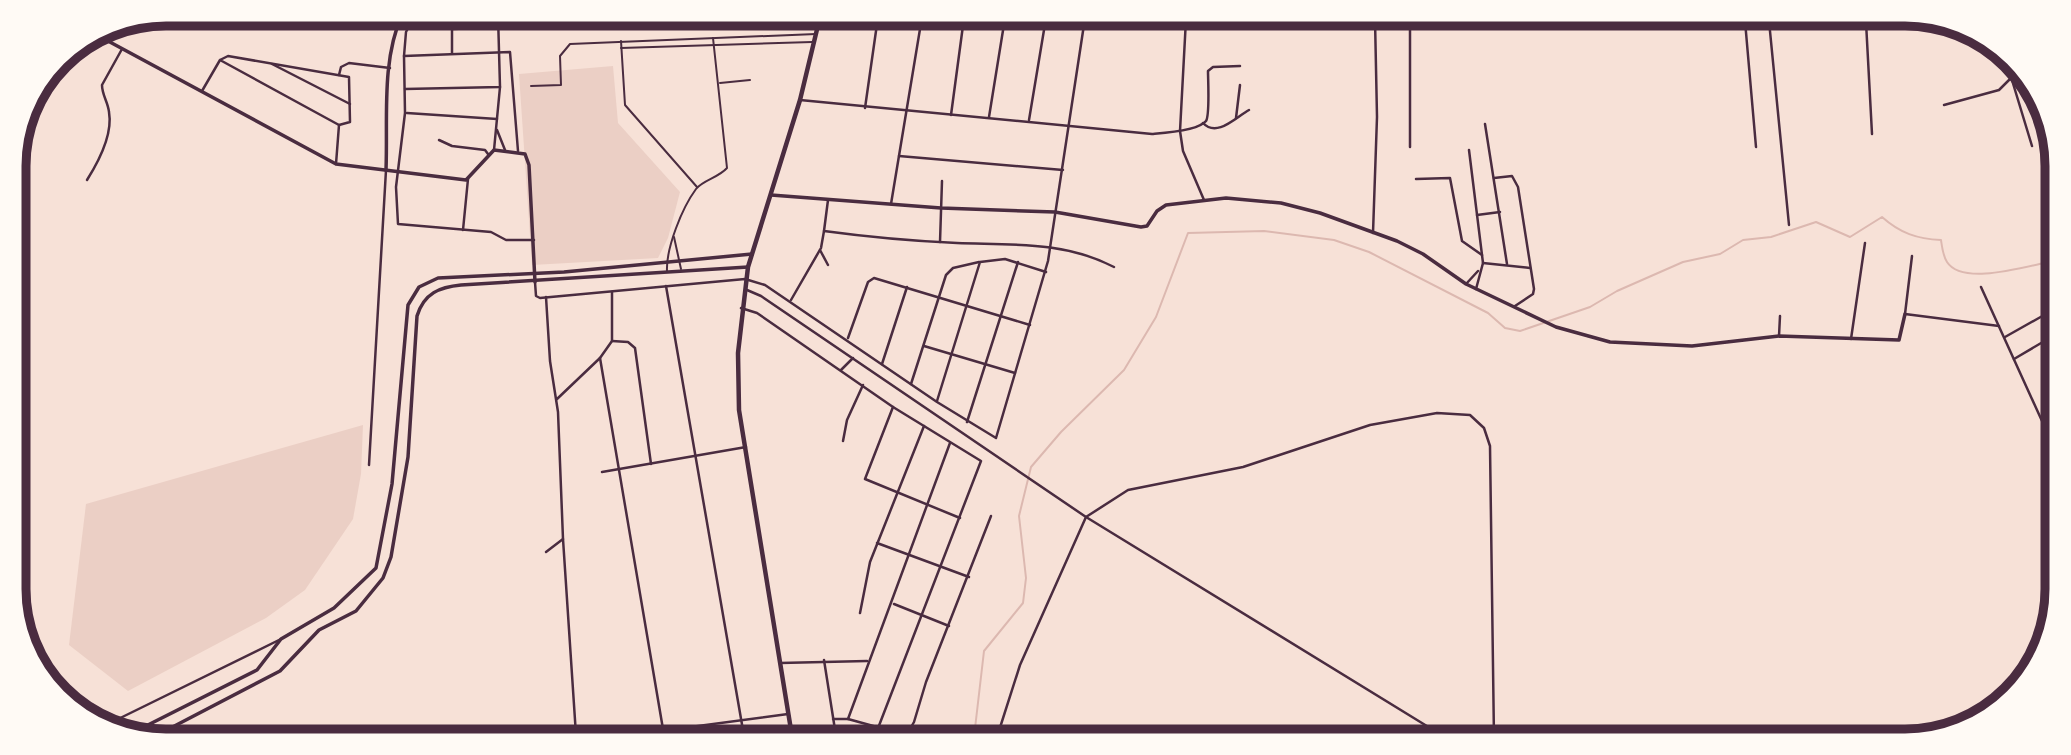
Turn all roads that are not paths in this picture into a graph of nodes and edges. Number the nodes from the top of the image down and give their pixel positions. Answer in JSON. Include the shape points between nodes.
{"nodes":[{"id":1,"x":1045,"y":26,"type":"edge"},
{"id":2,"x":1084,"y":26,"type":"edge"},
{"id":3,"x":1186,"y":26,"type":"edge"},
{"id":4,"x":1375,"y":26,"type":"edge"},
{"id":5,"x":1410,"y":26,"type":"edge"},
{"id":6,"x":1745,"y":26,"type":"edge"},
{"id":7,"x":1769,"y":26,"type":"edge"},
{"id":8,"x":1866,"y":26,"type":"edge"},
{"id":9,"x":397,"y":27,"type":"edge"},
{"id":10,"x":409,"y":27,"type":"edge"},
{"id":11,"x":498,"y":27,"type":"joint"},
{"id":12,"x":818,"y":27,"type":"edge"},
{"id":13,"x":877,"y":27,"type":"edge"},
{"id":14,"x":920,"y":27,"type":"edge"},
{"id":15,"x":963,"y":27,"type":"edge"},
{"id":16,"x":1004,"y":27,"type":"edge"},
{"id":17,"x":453,"y":29,"type":"joint"},
{"id":18,"x":817,"y":34,"type":"junction"},
{"id":19,"x":713,"y":37,"type":"junction"},
{"id":20,"x":106,"y":40,"type":"edge"},
{"id":21,"x":621,"y":40,"type":"junction"},
{"id":22,"x":816,"y":42,"type":"junction"},
{"id":23,"x":714,"y":45,"type":"junction"},
{"id":24,"x":621,"y":48,"type":"junction"},
{"id":25,"x":122,"y":49,"type":"junction"},
{"id":26,"x":499,"y":52,"type":"junction"},
{"id":27,"x":452,"y":53,"type":"junction"},
{"id":28,"x":404,"y":56,"type":"junction"},
{"id":29,"x":220,"y":60,"type":"junction"},
{"id":30,"x":269,"y":62,"type":"junction"},
{"id":31,"x":1240,"y":66,"type":"dead end"},
{"id":32,"x":390,"y":68,"type":"junction"},
{"id":33,"x":2010,"y":74,"type":"edge"},
{"id":34,"x":340,"y":75,"type":"junction"},
{"id":35,"x":2011,"y":78,"type":"junction"},
{"id":36,"x":750,"y":80,"type":"dead end"},
{"id":37,"x":719,"y":83,"type":"junction"},
{"id":38,"x":1240,"y":85,"type":"dead end"},
{"id":39,"x":531,"y":86,"type":"dead end"},
{"id":40,"x":500,"y":87,"type":"junction"},
{"id":41,"x":405,"y":89,"type":"junction"},
{"id":42,"x":202,"y":91,"type":"junction"},
{"id":43,"x":800,"y":100,"type":"junction"},
{"id":44,"x":351,"y":104,"type":"junction"},
{"id":45,"x":1944,"y":105,"type":"dead end"},
{"id":46,"x":865,"y":108,"type":"junction"},
{"id":47,"x":1249,"y":110,"type":"dead end"},
{"id":48,"x":907,"y":111,"type":"junction"},
{"id":49,"x":405,"y":113,"type":"junction"},
{"id":50,"x":951,"y":115,"type":"junction"},
{"id":51,"x":989,"y":117,"type":"junction"},
{"id":52,"x":1236,"y":118,"type":"junction"},
{"id":53,"x":497,"y":119,"type":"junction"},
{"id":54,"x":1029,"y":120,"type":"junction"},
{"id":55,"x":1203,"y":123,"type":"junction"},
{"id":56,"x":1485,"y":124,"type":"dead end"},
{"id":57,"x":339,"y":125,"type":"junction"},
{"id":58,"x":1070,"y":125,"type":"junction"},
{"id":59,"x":497,"y":130,"type":"junction"},
{"id":60,"x":1181,"y":131,"type":"junction"},
{"id":61,"x":1872,"y":134,"type":"dead end"},
{"id":62,"x":439,"y":140,"type":"dead end"},
{"id":63,"x":2032,"y":146,"type":"dead end"},
{"id":64,"x":1410,"y":147,"type":"dead end"},
{"id":65,"x":1756,"y":147,"type":"dead end"},
{"id":66,"x":494,"y":150,"type":"junction"},
{"id":67,"x":505,"y":150,"type":"junction"},
{"id":68,"x":1469,"y":150,"type":"dead end"},
{"id":69,"x":518,"y":151,"type":"junction"},
{"id":70,"x":488,"y":154,"type":"junction"},
{"id":71,"x":898,"y":156,"type":"junction"},
{"id":72,"x":336,"y":164,"type":"junction"},
{"id":73,"x":386,"y":170,"type":"junction"},
{"id":74,"x":1063,"y":170,"type":"junction"},
{"id":75,"x":397,"y":172,"type":"junction"},
{"id":76,"x":1494,"y":178,"type":"junction"},
{"id":77,"x":468,"y":179,"type":"junction"},
{"id":78,"x":1416,"y":179,"type":"dead end"},
{"id":79,"x":86,"y":180,"type":"dead end"},
{"id":80,"x":942,"y":181,"type":"dead end"},
{"id":81,"x":697,"y":187,"type":"junction"},
{"id":82,"x":770,"y":195,"type":"junction"},
{"id":83,"x":828,"y":200,"type":"junction"},
{"id":84,"x":1204,"y":200,"type":"junction"},
{"id":85,"x":890,"y":205,"type":"junction"},
{"id":86,"x":941,"y":208,"type":"junction"},
{"id":87,"x":1055,"y":212,"type":"junction"},
{"id":88,"x":1500,"y":212,"type":"junction"},
{"id":89,"x":1477,"y":215,"type":"junction"},
{"id":90,"x":1789,"y":225,"type":"dead end"},
{"id":91,"x":463,"y":230,"type":"junction"},
{"id":92,"x":824,"y":231,"type":"junction"},
{"id":93,"x":1373,"y":233,"type":"junction"},
{"id":94,"x":674,"y":236,"type":"junction"},
{"id":95,"x":534,"y":240,"type":"junction"},
{"id":96,"x":940,"y":242,"type":"junction"},
{"id":97,"x":1865,"y":243,"type":"dead end"},
{"id":98,"x":1050,"y":246,"type":"junction"},
{"id":99,"x":820,"y":250,"type":"junction"},
{"id":100,"x":752,"y":254,"type":"junction"},
{"id":101,"x":1482,"y":255,"type":"junction"},
{"id":102,"x":1912,"y":257,"type":"dead end"},
{"id":103,"x":680,"y":261,"type":"junction"},
{"id":104,"x":667,"y":262,"type":"junction"},
{"id":105,"x":980,"y":262,"type":"junction"},
{"id":106,"x":1018,"y":262,"type":"junction"},
{"id":107,"x":1483,"y":263,"type":"junction"},
{"id":108,"x":1507,"y":264,"type":"junction"},
{"id":109,"x":828,"y":265,"type":"dead end"},
{"id":110,"x":748,"y":267,"type":"junction"},
{"id":111,"x":1114,"y":267,"type":"dead end"},
{"id":112,"x":1530,"y":268,"type":"junction"},
{"id":113,"x":1480,"y":269,"type":"junction"},
{"id":114,"x":681,"y":271,"type":"junction"},
{"id":115,"x":667,"y":272,"type":"junction"},
{"id":116,"x":1046,"y":272,"type":"junction"},
{"id":117,"x":537,"y":273,"type":"junction"},
{"id":118,"x":745,"y":279,"type":"junction"},
{"id":119,"x":535,"y":282,"type":"junction"},
{"id":120,"x":1466,"y":284,"type":"junction"},
{"id":121,"x":666,"y":286,"type":"junction"},
{"id":122,"x":907,"y":287,"type":"junction"},
{"id":123,"x":1981,"y":287,"type":"dead end"},
{"id":124,"x":744,"y":289,"type":"junction"},
{"id":125,"x":1476,"y":289,"type":"junction"},
{"id":126,"x":612,"y":291,"type":"junction"},
{"id":127,"x":546,"y":297,"type":"junction"},
{"id":128,"x":938,"y":297,"type":"junction"},
{"id":129,"x":791,"y":301,"type":"junction"},
{"id":130,"x":968,"y":306,"type":"junction"},
{"id":131,"x":1514,"y":306,"type":"junction"},
{"id":132,"x":741,"y":308,"type":"junction"},
{"id":133,"x":1905,"y":314,"type":"junction"},
{"id":134,"x":2045,"y":314,"type":"edge"},
{"id":135,"x":999,"y":316,"type":"junction"},
{"id":136,"x":1780,"y":316,"type":"dead end"},
{"id":137,"x":1030,"y":325,"type":"junction"},
{"id":138,"x":1999,"y":326,"type":"junction"},
{"id":139,"x":1779,"y":336,"type":"junction"},
{"id":140,"x":2005,"y":337,"type":"junction"},
{"id":141,"x":848,"y":339,"type":"junction"},
{"id":142,"x":1851,"y":339,"type":"junction"},
{"id":143,"x":612,"y":341,"type":"junction"},
{"id":144,"x":2045,"y":341,"type":"edge"},
{"id":145,"x":923,"y":345,"type":"junction"},
{"id":146,"x":953,"y":355,"type":"junction"},
{"id":147,"x":600,"y":358,"type":"junction"},
{"id":148,"x":853,"y":358,"type":"junction"},
{"id":149,"x":2014,"y":359,"type":"junction"},
{"id":150,"x":882,"y":364,"type":"junction"},
{"id":151,"x":985,"y":364,"type":"junction"},
{"id":152,"x":841,"y":370,"type":"junction"},
{"id":153,"x":1015,"y":373,"type":"junction"},
{"id":154,"x":911,"y":384,"type":"junction"},
{"id":155,"x":863,"y":385,"type":"junction"},
{"id":156,"x":557,"y":399,"type":"junction"},
{"id":157,"x":937,"y":402,"type":"junction"},
{"id":158,"x":893,"y":407,"type":"junction"},
{"id":159,"x":967,"y":422,"type":"junction"},
{"id":160,"x":924,"y":426,"type":"junction"},
{"id":161,"x":2045,"y":428,"type":"edge"},
{"id":162,"x":843,"y":441,"type":"dead end"},
{"id":163,"x":950,"y":442,"type":"junction"},
{"id":164,"x":746,"y":447,"type":"junction"},
{"id":165,"x":695,"y":456,"type":"junction"},
{"id":166,"x":651,"y":464,"type":"junction"},
{"id":167,"x":369,"y":465,"type":"dead end"},
{"id":168,"x":618,"y":470,"type":"junction"},
{"id":169,"x":603,"y":472,"type":"dead end"},
{"id":170,"x":895,"y":492,"type":"junction"},
{"id":171,"x":929,"y":505,"type":"junction"},
{"id":172,"x":991,"y":516,"type":"dead end"},
{"id":173,"x":1086,"y":517,"type":"junction"},
{"id":174,"x":960,"y":518,"type":"junction"},
{"id":175,"x":563,"y":538,"type":"junction"},
{"id":176,"x":877,"y":543,"type":"junction"},
{"id":177,"x":547,"y":552,"type":"dead end"},
{"id":178,"x":910,"y":554,"type":"junction"},
{"id":179,"x":939,"y":565,"type":"junction"},
{"id":180,"x":969,"y":577,"type":"junction"},
{"id":181,"x":893,"y":604,"type":"junction"},
{"id":182,"x":860,"y":613,"type":"dead end"},
{"id":183,"x":922,"y":616,"type":"junction"},
{"id":184,"x":949,"y":626,"type":"junction"},
{"id":185,"x":281,"y":639,"type":"junction"},
{"id":186,"x":824,"y":660,"type":"junction"},
{"id":187,"x":869,"y":661,"type":"junction"},
{"id":188,"x":780,"y":663,"type":"junction"},
{"id":189,"x":788,"y":714,"type":"junction"},
{"id":190,"x":118,"y":719,"type":"edge"},
{"id":191,"x":833,"y":719,"type":"junction"},
{"id":192,"x":848,"y":719,"type":"junction"},
{"id":193,"x":742,"y":720,"type":"junction"},
{"id":194,"x":144,"y":727,"type":"edge"},
{"id":195,"x":879,"y":727,"type":"junction"},
{"id":196,"x":1431,"y":728,"type":"edge"},
{"id":197,"x":1494,"y":728,"type":"edge"},
{"id":198,"x":169,"y":729,"type":"edge"},
{"id":199,"x":576,"y":729,"type":"edge"},
{"id":200,"x":663,"y":729,"type":"edge"},
{"id":201,"x":694,"y":729,"type":"edge"},
{"id":202,"x":743,"y":729,"type":"edge"},
{"id":203,"x":791,"y":729,"type":"edge"},
{"id":204,"x":835,"y":729,"type":"edge"},
{"id":205,"x":884,"y":729,"type":"edge"},
{"id":206,"x":912,"y":729,"type":"edge"},
{"id":207,"x":1000,"y":729,"type":"edge"}],
"edges":[{"from":1,"to":54,"type":"street"},
{"from":2,"to":58,"type":"street"},
{"from":3,"to":60,"type":"street"},
{"from":4,"to":93,"type":"street"},
{"from":5,"to":64,"type":"street"},
{"from":6,"to":65,"type":"street"},
{"from":7,"to":90,"type":"street"},
{"from":8,"to":61,"type":"street"},
{"from":9,"to":32,"type":"street"},
{"from":10,"to":28,"type":"street"},
{"from":11,"to":17,"type":"street"},
{"from":11,"to":26,"type":"street"},
{"from":12,"to":18,"type":"highway"},
{"from":13,"to":46,"type":"street"},
{"from":14,"to":48,"type":"street"},
{"from":15,"to":50,"type":"street"},
{"from":16,"to":51,"type":"street"},
{"from":17,"to":27,"type":"street"},
{"from":18,"to":19,"type":"lane"},
{"from":18,"to":22,"type":"highway"},
{"from":19,"to":21,"type":"lane"},
{"from":19,"to":23,"type":"lane"},
{"from":20,"to":25,"type":"street"},
{"from":21,"to":24,"type":"lane"},
{"from":21,"to":39,"type":"lane","via":[[570,44],[560,56],[561,85]]},
{"from":22,"to":23,"type":"lane"},
{"from":22,"to":43,"type":"highway"},
{"from":23,"to":24,"type":"lane"},
{"from":23,"to":37,"type":"lane"},
{"from":24,"to":81,"type":"lane","via":[[625,105]]},
{"from":25,"to":42,"type":"street"},
{"from":25,"to":79,"type":"street","via":[[102,85],[109,126]]},
{"from":26,"to":27,"type":"street"},
{"from":26,"to":40,"type":"street"},
{"from":26,"to":69,"type":"street","via":[[511,54]]},
{"from":27,"to":28,"type":"street"},
{"from":28,"to":41,"type":"street"},
{"from":29,"to":30,"type":"street","via":[[233,56]]},
{"from":29,"to":42,"type":"street"},
{"from":29,"to":57,"type":"street"},
{"from":30,"to":34,"type":"street"},
{"from":30,"to":44,"type":"street"},
{"from":31,"to":55,"type":"street","via":[[1208,71]]},
{"from":32,"to":34,"type":"street","via":[[349,63],[341,67]]},
{"from":32,"to":73,"type":"street"},
{"from":33,"to":35,"type":"street"},
{"from":34,"to":44,"type":"street","via":[[352,77]]},
{"from":35,"to":45,"type":"street","via":[[1999,90]]},
{"from":35,"to":63,"type":"street"},
{"from":36,"to":37,"type":"lane"},
{"from":37,"to":81,"type":"lane","via":[[727,168]]},
{"from":38,"to":52,"type":"street"},
{"from":40,"to":41,"type":"street"},
{"from":40,"to":53,"type":"street"},
{"from":41,"to":49,"type":"street"},
{"from":42,"to":72,"type":"street"},
{"from":43,"to":46,"type":"street"},
{"from":43,"to":82,"type":"highway"},
{"from":44,"to":57,"type":"street","via":[[350,122]]},
{"from":46,"to":48,"type":"street"},
{"from":47,"to":52,"type":"street"},
{"from":48,"to":50,"type":"street"},
{"from":48,"to":71,"type":"street"},
{"from":49,"to":53,"type":"street"},
{"from":49,"to":75,"type":"street"},
{"from":50,"to":51,"type":"street"},
{"from":51,"to":54,"type":"street"},
{"from":52,"to":55,"type":"street","via":[[1218,128]]},
{"from":53,"to":59,"type":"street"},
{"from":54,"to":58,"type":"street"},
{"from":55,"to":60,"type":"street"},
{"from":56,"to":76,"type":"street"},
{"from":57,"to":72,"type":"street"},
{"from":58,"to":60,"type":"street","via":[[1140,135]]},
{"from":58,"to":74,"type":"street"},
{"from":59,"to":66,"type":"street"},
{"from":59,"to":67,"type":"street"},
{"from":60,"to":84,"type":"street","via":[[1183,151]]},
{"from":62,"to":70,"type":"street"},
{"from":66,"to":67,"type":"street"},
{"from":66,"to":70,"type":"street"},
{"from":67,"to":69,"type":"street"},
{"from":68,"to":89,"type":"street"},
{"from":69,"to":95,"type":"street","via":[[529,165]]},
{"from":70,"to":77,"type":"street"},
{"from":71,"to":74,"type":"street"},
{"from":71,"to":85,"type":"street"},
{"from":72,"to":73,"type":"street"},
{"from":73,"to":75,"type":"street"},
{"from":73,"to":167,"type":"street"},
{"from":74,"to":87,"type":"street"},
{"from":75,"to":77,"type":"street"},
{"from":75,"to":91,"type":"street","via":[[398,224]]},
{"from":76,"to":88,"type":"street"},
{"from":76,"to":112,"type":"street","via":[[1510,175],[1517,179]]},
{"from":77,"to":91,"type":"street"},
{"from":78,"to":101,"type":"street","via":[[1450,178],[1462,242]]},
{"from":80,"to":86,"type":"street"},
{"from":81,"to":94,"type":"lane"},
{"from":82,"to":83,"type":"street"},
{"from":82,"to":100,"type":"highway"},
{"from":83,"to":85,"type":"street"},
{"from":83,"to":92,"type":"street"},
{"from":84,"to":87,"type":"street","via":[[1160,208],[1141,227]]},
{"from":84,"to":93,"type":"street","via":[[1268,200]]},
{"from":85,"to":86,"type":"street"},
{"from":86,"to":87,"type":"street"},
{"from":86,"to":96,"type":"street"},
{"from":87,"to":98,"type":"street"},
{"from":88,"to":89,"type":"street"},
{"from":88,"to":108,"type":"street"},
{"from":89,"to":101,"type":"street"},
{"from":91,"to":95,"type":"street","via":[[491,232],[506,240]]},
{"from":92,"to":96,"type":"street"},
{"from":92,"to":99,"type":"street"},
{"from":93,"to":120,"type":"street","via":[[1416,250]]},
{"from":94,"to":103,"type":"lane"},
{"from":94,"to":104,"type":"lane"},
{"from":95,"to":117,"type":"street"},
{"from":96,"to":98,"type":"street"},
{"from":97,"to":142,"type":"street"},
{"from":98,"to":111,"type":"street"},
{"from":98,"to":116,"type":"street"},
{"from":99,"to":109,"type":"street"},
{"from":99,"to":129,"type":"street"},
{"from":100,"to":103,"type":"street"},
{"from":100,"to":110,"type":"highway"},
{"from":101,"to":107,"type":"street"},
{"from":102,"to":133,"type":"street"},
{"from":103,"to":104,"type":"street"},
{"from":103,"to":114,"type":"lane"},
{"from":104,"to":115,"type":"lane"},
{"from":104,"to":117,"type":"street"},
{"from":105,"to":106,"type":"street"},
{"from":105,"to":128,"type":"street","via":[[953,268]]},
{"from":105,"to":130,"type":"street"},
{"from":106,"to":116,"type":"street"},
{"from":106,"to":135,"type":"street"},
{"from":107,"to":108,"type":"street"},
{"from":107,"to":113,"type":"street"},
{"from":108,"to":112,"type":"street"},
{"from":110,"to":114,"type":"street"},
{"from":110,"to":118,"type":"highway"},
{"from":112,"to":131,"type":"street","via":[[1533,294]]},
{"from":113,"to":120,"type":"street"},
{"from":113,"to":125,"type":"street"},
{"from":114,"to":115,"type":"street"},
{"from":115,"to":119,"type":"street"},
{"from":116,"to":137,"type":"street"},
{"from":117,"to":119,"type":"street"},
{"from":117,"to":185,"type":"street","via":[[438,278],[419,287],[404,322],[394,471],[379,563],[334,608]]},
{"from":118,"to":121,"type":"street"},
{"from":118,"to":124,"type":"highway"},
{"from":118,"to":129,"type":"street"},
{"from":119,"to":127,"type":"street","via":[[537,297]]},
{"from":119,"to":198,"type":"street","via":[[444,287],[423,301],[417,316],[408,457],[383,579],[356,611],[319,630],[281,671]]},
{"from":120,"to":125,"type":"street"},
{"from":121,"to":126,"type":"street"},
{"from":121,"to":165,"type":"street"},
{"from":122,"to":128,"type":"street"},
{"from":122,"to":141,"type":"street","via":[[870,279]]},
{"from":122,"to":150,"type":"street"},
{"from":123,"to":138,"type":"street"},
{"from":124,"to":132,"type":"highway"},
{"from":124,"to":148,"type":"street"},
{"from":125,"to":131,"type":"street"},
{"from":126,"to":127,"type":"street"},
{"from":126,"to":143,"type":"street"},
{"from":127,"to":156,"type":"street"},
{"from":128,"to":130,"type":"street"},
{"from":128,"to":145,"type":"street"},
{"from":129,"to":141,"type":"street"},
{"from":130,"to":135,"type":"street"},
{"from":130,"to":146,"type":"street"},
{"from":131,"to":139,"type":"street","via":[[1548,323],[1610,342],[1712,345]]},
{"from":132,"to":152,"type":"street","via":[[757,313]]},
{"from":132,"to":164,"type":"highway","via":[[738,384]]},
{"from":133,"to":138,"type":"street"},
{"from":133,"to":142,"type":"street","via":[[1899,340]]},
{"from":134,"to":140,"type":"street"},
{"from":135,"to":137,"type":"street"},
{"from":135,"to":151,"type":"street"},
{"from":136,"to":139,"type":"street"},
{"from":137,"to":153,"type":"street"},
{"from":138,"to":140,"type":"street"},
{"from":139,"to":142,"type":"street"},
{"from":140,"to":149,"type":"street"},
{"from":141,"to":150,"type":"street"},
{"from":143,"to":147,"type":"street"},
{"from":143,"to":166,"type":"street","via":[[628,342],[635,348]]},
{"from":144,"to":149,"type":"street"},
{"from":145,"to":146,"type":"street"},
{"from":145,"to":154,"type":"street"},
{"from":146,"to":151,"type":"street"},
{"from":146,"to":157,"type":"street"},
{"from":147,"to":156,"type":"street"},
{"from":147,"to":168,"type":"street"},
{"from":148,"to":152,"type":"street"},
{"from":148,"to":173,"type":"street"},
{"from":149,"to":161,"type":"street"},
{"from":150,"to":154,"type":"street"},
{"from":151,"to":153,"type":"street"},
{"from":151,"to":159,"type":"street"},
{"from":152,"to":155,"type":"street"},
{"from":153,"to":159,"type":"street","via":[[997,437]]},
{"from":154,"to":157,"type":"street"},
{"from":155,"to":158,"type":"street"},
{"from":155,"to":162,"type":"street"},
{"from":156,"to":175,"type":"street"},
{"from":157,"to":159,"type":"street"},
{"from":158,"to":160,"type":"street"},
{"from":158,"to":170,"type":"street","via":[[865,476],[866,481]]},
{"from":160,"to":163,"type":"street"},
{"from":160,"to":170,"type":"street"},
{"from":163,"to":171,"type":"street"},
{"from":163,"to":174,"type":"street","via":[[979,463]]},
{"from":164,"to":165,"type":"street"},
{"from":164,"to":188,"type":"highway"},
{"from":165,"to":166,"type":"street"},
{"from":165,"to":193,"type":"street"},
{"from":166,"to":168,"type":"street"},
{"from":168,"to":169,"type":"street"},
{"from":168,"to":200,"type":"street"},
{"from":170,"to":171,"type":"street"},
{"from":170,"to":176,"type":"street"},
{"from":171,"to":174,"type":"street"},
{"from":171,"to":178,"type":"street"},
{"from":172,"to":180,"type":"street"},
{"from":173,"to":196,"type":"street"},
{"from":173,"to":197,"type":"street","via":[[1137,487],[1243,467],[1370,425],[1437,413],[1470,415],[1484,428],[1490,452]]},
{"from":173,"to":207,"type":"street","via":[[1020,665]]},
{"from":174,"to":179,"type":"street"},
{"from":175,"to":177,"type":"street"},
{"from":175,"to":199,"type":"street"},
{"from":176,"to":178,"type":"street"},
{"from":176,"to":182,"type":"street","via":[[864,579]]},
{"from":178,"to":179,"type":"street"},
{"from":178,"to":181,"type":"street"},
{"from":179,"to":180,"type":"street"},
{"from":179,"to":183,"type":"street"},
{"from":180,"to":184,"type":"street"},
{"from":181,"to":183,"type":"street"},
{"from":181,"to":187,"type":"street"},
{"from":183,"to":184,"type":"street"},
{"from":183,"to":195,"type":"street"},
{"from":184,"to":206,"type":"street"},
{"from":185,"to":190,"type":"street"},
{"from":185,"to":194,"type":"street","via":[[257,670]]},
{"from":186,"to":187,"type":"street"},
{"from":186,"to":188,"type":"street"},
{"from":186,"to":191,"type":"street"},
{"from":187,"to":192,"type":"street"},
{"from":188,"to":189,"type":"highway"},
{"from":189,"to":193,"type":"street"},
{"from":189,"to":203,"type":"highway"},
{"from":191,"to":192,"type":"street"},
{"from":191,"to":204,"type":"street"},
{"from":192,"to":195,"type":"street"},
{"from":193,"to":201,"type":"street"},
{"from":193,"to":202,"type":"street"},
{"from":195,"to":205,"type":"street"}]}
